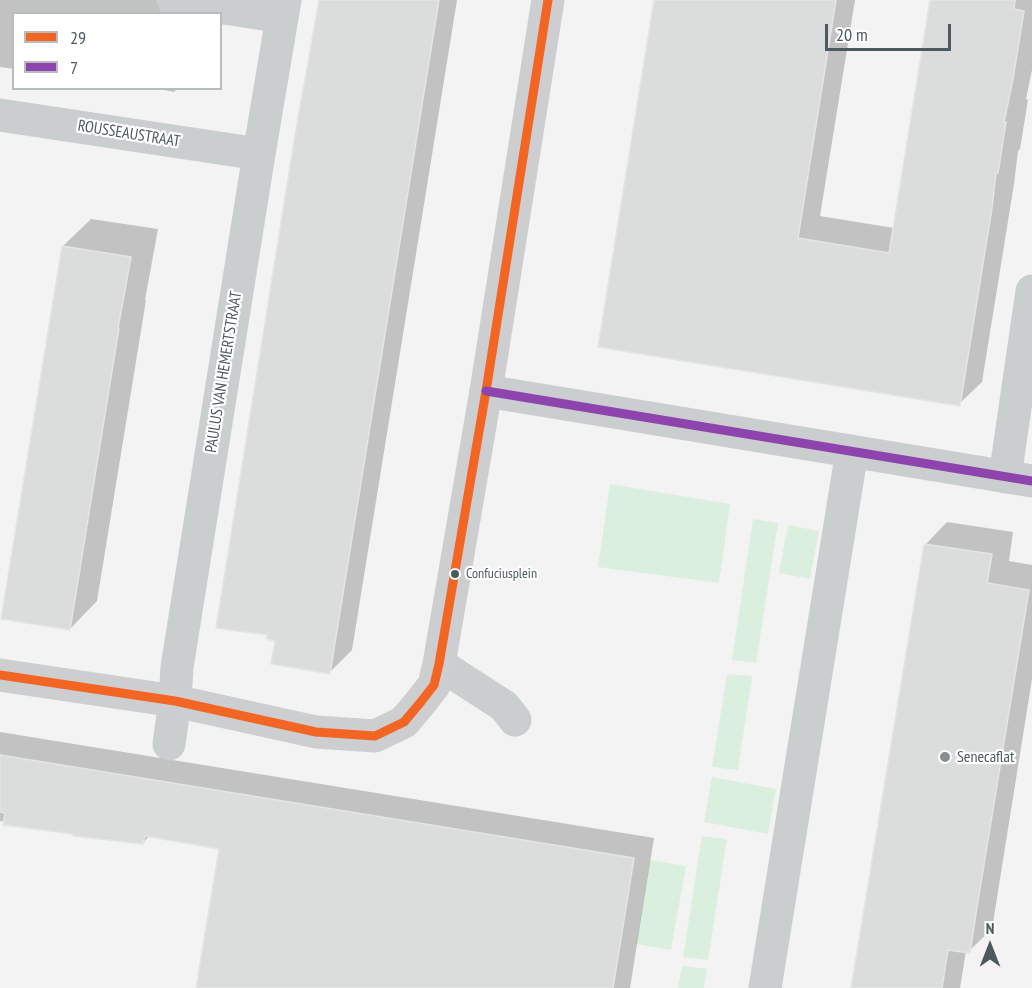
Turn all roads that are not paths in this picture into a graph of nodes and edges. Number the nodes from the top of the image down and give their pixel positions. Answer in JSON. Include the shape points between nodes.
{"nodes":[{"id":1,"x":173,"y":0,"type":"edge"},
{"id":2,"x":548,"y":0,"type":"edge"},
{"id":3,"x":284,"y":9,"type":"edge"},
{"id":4,"x":0,"y":114,"type":"edge"},
{"id":5,"x":259,"y":154,"type":"junction"},
{"id":6,"x":1032,"y":291,"type":"edge"},
{"id":7,"x":486,"y":391,"type":"junction"},
{"id":8,"x":852,"y":451,"type":"junction"},
{"id":9,"x":1018,"y":479,"type":"edge"},
{"id":10,"x":439,"y":664,"type":"junction"},
{"id":11,"x":0,"y":675,"type":"edge"},
{"id":12,"x":175,"y":701,"type":"junction"},
{"id":13,"x":515,"y":720,"type":"dead end"},
{"id":14,"x":169,"y":744,"type":"dead end"},
{"id":15,"x":765,"y":988,"type":"edge"}],
"edges":[{"from":1,"to":3,"type":"street"},
{"from":2,"to":7,"type":"street"},
{"from":3,"to":5,"type":"street","name":"PAULUS VAN HEMERTSTRAAT"},
{"from":4,"to":5,"type":"street","name":"ROUSSEAUSTRAAT"},
{"from":5,"to":12,"type":"street","name":"PAULUS VAN HEMERTSTRAAT","via":[[177,667]]},
{"from":6,"to":9,"type":"street"},
{"from":7,"to":8,"type":"street"},
{"from":7,"to":10,"type":"street"},
{"from":8,"to":9,"type":"street"},
{"from":8,"to":15,"type":"street"},
{"from":10,"to":12,"type":"street","via":[[434,686],[404,722],[375,736],[316,732]]},
{"from":10,"to":13,"type":"street","via":[[504,706]]},
{"from":11,"to":12,"type":"street"},
{"from":12,"to":14,"type":"street","name":"PAULUS VAN HEMERTSTRAAT"}]}
